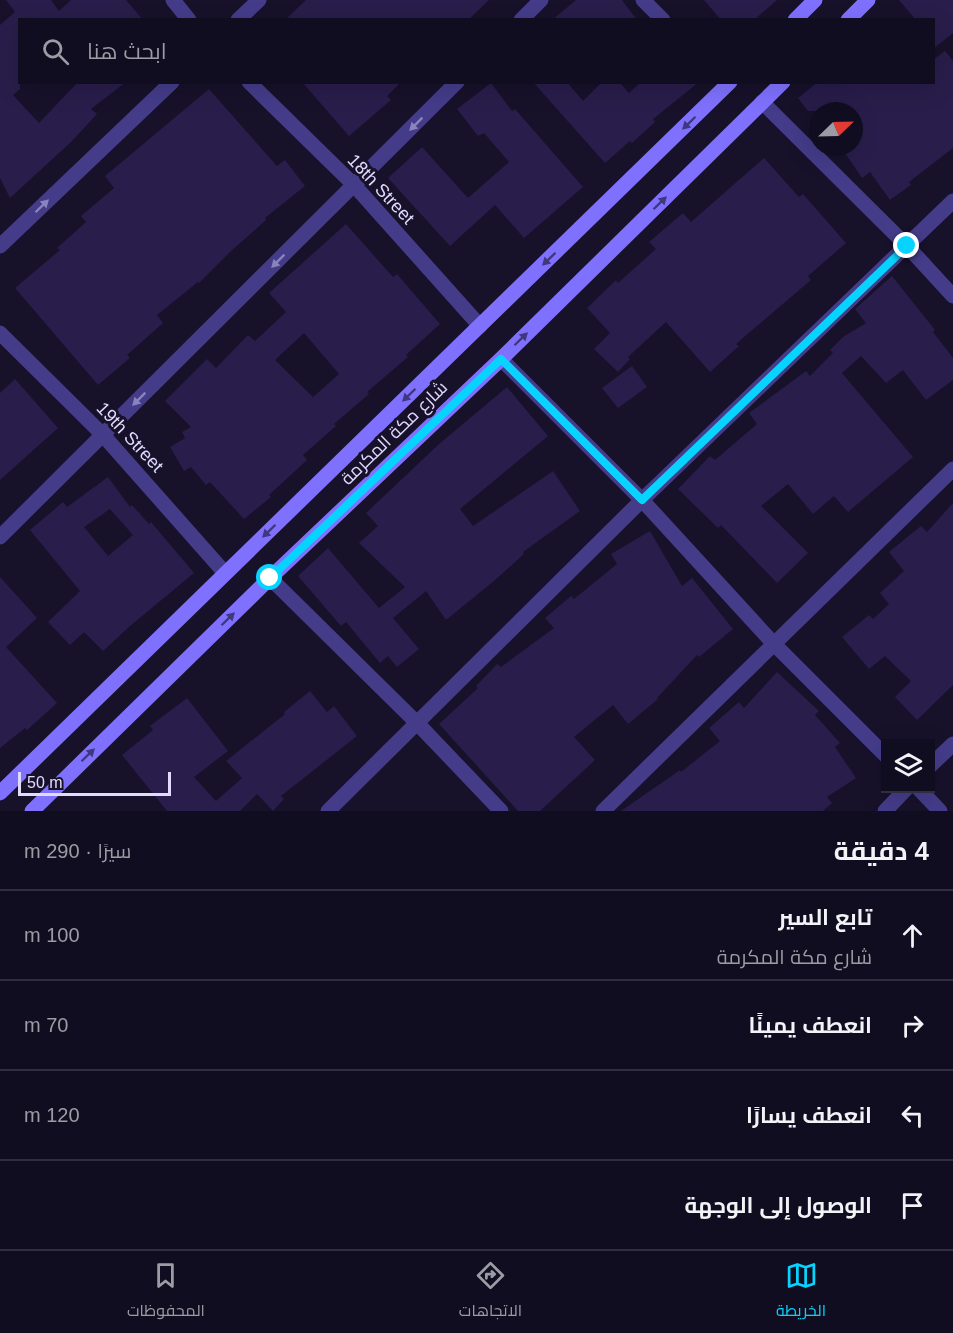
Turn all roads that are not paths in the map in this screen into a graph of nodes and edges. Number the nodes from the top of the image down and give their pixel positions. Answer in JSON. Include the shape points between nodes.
{"nodes":[{"id":1,"x":173,"y":0,"type":"edge"},
{"id":2,"x":259,"y":0,"type":"edge"},
{"id":3,"x":541,"y":0,"type":"edge"},
{"id":4,"x":643,"y":0,"type":"edge"},
{"id":5,"x":815,"y":0,"type":"edge"},
{"id":6,"x":868,"y":0,"type":"edge"},
{"id":7,"x":187,"y":18,"type":"edge"},
{"id":8,"x":240,"y":18,"type":"edge"},
{"id":9,"x":523,"y":18,"type":"edge"},
{"id":10,"x":661,"y":18,"type":"edge"},
{"id":11,"x":797,"y":18,"type":"edge"},
{"id":12,"x":850,"y":18,"type":"edge"},
{"id":13,"x":170,"y":84,"type":"edge"},
{"id":14,"x":251,"y":84,"type":"edge"},
{"id":15,"x":456,"y":84,"type":"edge"},
{"id":16,"x":727,"y":84,"type":"edge"},
{"id":17,"x":781,"y":84,"type":"edge"},
{"id":18,"x":762,"y":102,"type":"junction"},
{"id":19,"x":354,"y":185,"type":"junction"},
{"id":20,"x":953,"y":201,"type":"edge"},
{"id":21,"x":0,"y":246,"type":"edge"},
{"id":22,"x":907,"y":246,"type":"junction"},
{"id":23,"x":953,"y":296,"type":"edge"},
{"id":24,"x":480,"y":326,"type":"junction"},
{"id":25,"x":0,"y":333,"type":"edge"},
{"id":26,"x":501,"y":359,"type":"junction"},
{"id":27,"x":103,"y":435,"type":"junction"},
{"id":28,"x":953,"y":469,"type":"edge"},
{"id":29,"x":642,"y":500,"type":"junction"},
{"id":30,"x":0,"y":537,"type":"edge"},
{"id":31,"x":225,"y":573,"type":"junction"},
{"id":32,"x":270,"y":578,"type":"junction"},
{"id":33,"x":773,"y":643,"type":"junction"},
{"id":34,"x":418,"y":724,"type":"junction"},
{"id":35,"x":953,"y":744,"type":"edge"},
{"id":36,"x":881,"y":752,"type":"edge"},
{"id":37,"x":935,"y":761,"type":"edge"},
{"id":38,"x":0,"y":793,"type":"edge"},
{"id":39,"x":904,"y":793,"type":"edge"},
{"id":40,"x":922,"y":793,"type":"edge"},
{"id":41,"x":32,"y":811,"type":"edge"},
{"id":42,"x":328,"y":811,"type":"edge"},
{"id":43,"x":501,"y":811,"type":"edge"},
{"id":44,"x":603,"y":811,"type":"edge"},
{"id":45,"x":885,"y":811,"type":"edge"},
{"id":46,"x":940,"y":811,"type":"edge"}],
"edges":[{"from":1,"to":7,"type":"street"},
{"from":2,"to":8,"type":"street"},
{"from":3,"to":9,"type":"street"},
{"from":4,"to":10,"type":"street"},
{"from":5,"to":11,"type":"main road"},
{"from":6,"to":12,"type":"main road"},
{"from":21,"to":13,"type":"street","one_way":true},
{"from":14,"to":19,"type":"street","name":"18th Street"},
{"from":15,"to":19,"type":"street","one_way":true},
{"from":16,"to":24,"type":"main road","name":"شارع مكة المكرمة","one_way":true},
{"from":17,"to":18,"type":"main road","name":"شارع مكة المكرمة"},
{"from":18,"to":22,"type":"street"},
{"from":26,"to":18,"type":"main road","name":"شارع مكة المكرمة","one_way":true},
{"from":19,"to":24,"type":"street","name":"18th Street"},
{"from":19,"to":27,"type":"street","one_way":true},
{"from":20,"to":22,"type":"street"},
{"from":22,"to":23,"type":"street"},
{"from":22,"to":29,"type":"street"},
{"from":24,"to":31,"type":"main road","name":"شارع مكة المكرمة","one_way":true},
{"from":25,"to":27,"type":"street","name":"19th Street"},
{"from":26,"to":29,"type":"street"},
{"from":26,"to":32,"type":"main road","name":"شارع مكة المكرمة"},
{"from":27,"to":30,"type":"street"},
{"from":27,"to":31,"type":"street","name":"19th Street"},
{"from":28,"to":33,"type":"street"},
{"from":29,"to":33,"type":"street"},
{"from":29,"to":34,"type":"street"},
{"from":31,"to":38,"type":"main road","name":"شارع مكة المكرمة"},
{"from":32,"to":34,"type":"street"},
{"from":41,"to":32,"type":"main road","name":"شارع مكة المكرمة","one_way":true},
{"from":33,"to":36,"type":"street"},
{"from":33,"to":44,"type":"street"},
{"from":34,"to":42,"type":"street"},
{"from":34,"to":43,"type":"street"},
{"from":35,"to":37,"type":"street"},
{"from":39,"to":45,"type":"street"},
{"from":40,"to":46,"type":"street"}]}
